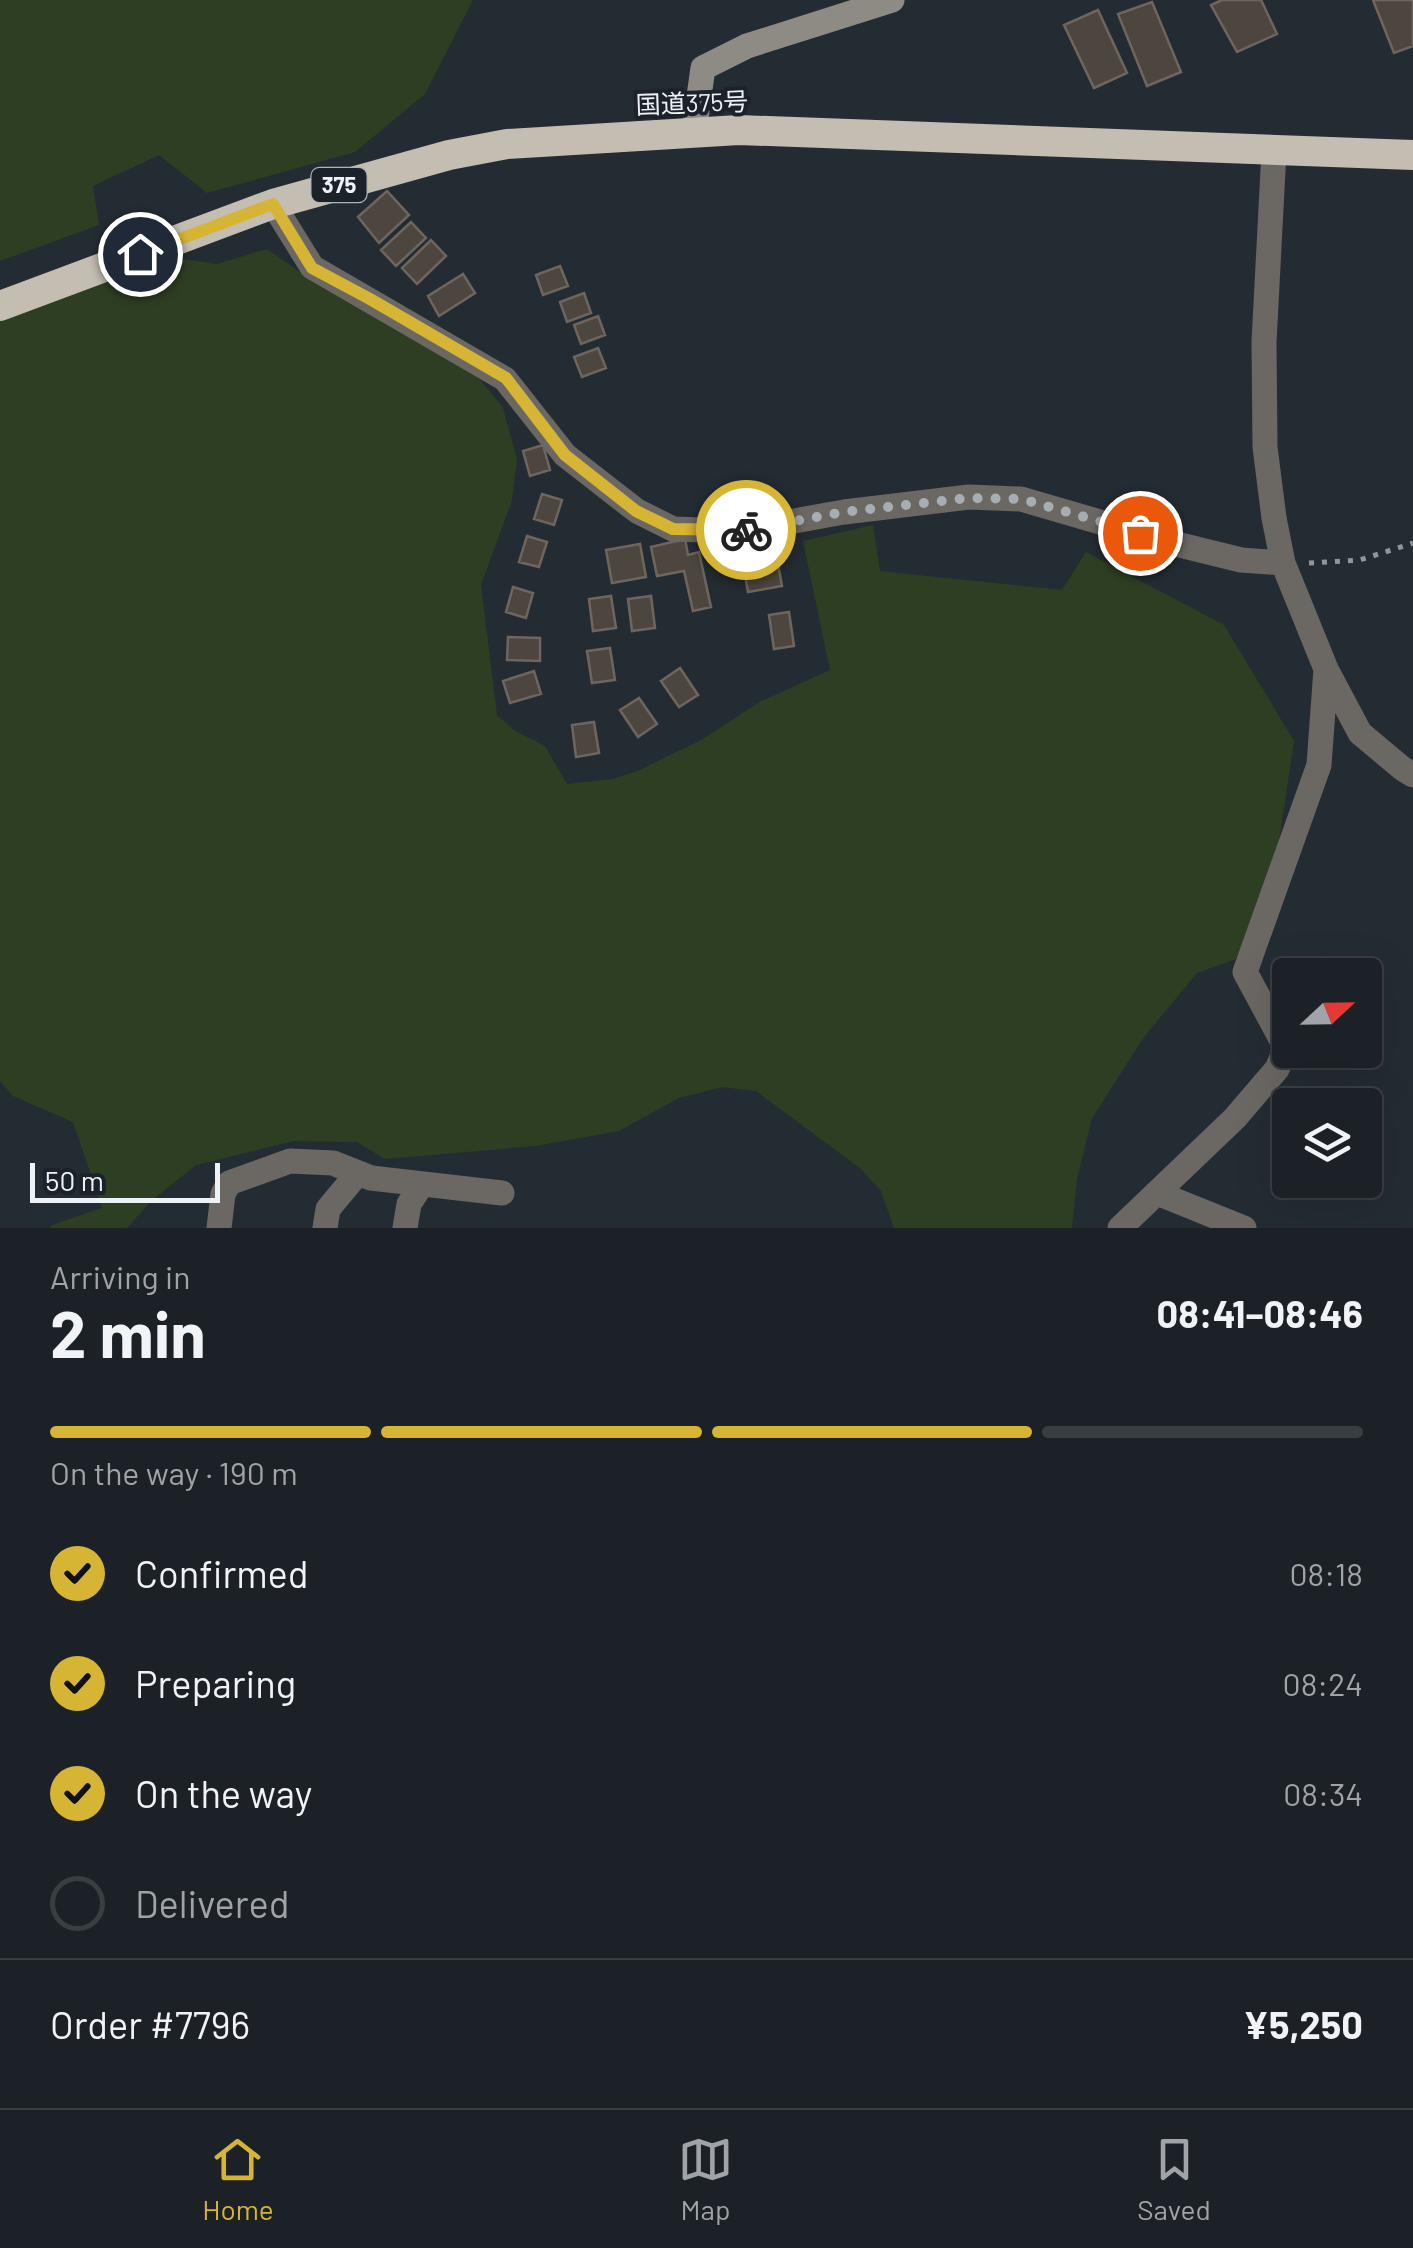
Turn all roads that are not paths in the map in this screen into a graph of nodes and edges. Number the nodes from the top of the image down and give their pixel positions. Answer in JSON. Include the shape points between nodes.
{"nodes":[{"id":1,"x":892,"y":0,"type":"edge"},
{"id":2,"x":694,"y":132,"type":"junction"},
{"id":3,"x":1274,"y":151,"type":"junction"},
{"id":4,"x":1413,"y":156,"type":"edge"},
{"id":5,"x":273,"y":204,"type":"junction"},
{"id":6,"x":0,"y":306,"type":"edge"},
{"id":7,"x":1284,"y":563,"type":"junction"},
{"id":8,"x":1326,"y":670,"type":"junction"},
{"id":9,"x":1413,"y":775,"type":"edge"},
{"id":10,"x":358,"y":1173,"type":"junction"},
{"id":11,"x":422,"y":1184,"type":"junction"},
{"id":12,"x":502,"y":1193,"type":"dead end"},
{"id":13,"x":1157,"y":1193,"type":"junction"},
{"id":14,"x":219,"y":1228,"type":"edge"},
{"id":15,"x":325,"y":1228,"type":"edge"},
{"id":16,"x":405,"y":1228,"type":"edge"},
{"id":17,"x":1120,"y":1228,"type":"edge"},
{"id":18,"x":1244,"y":1228,"type":"edge"}],
"edges":[{"from":1,"to":2,"type":"street","via":[[748,46],[703,68]]},
{"from":2,"to":3,"type":"highway","name":"国道375号","number":"375"},
{"from":2,"to":5,"type":"highway","name":"国道375号","number":"375","via":[[507,144]]},
{"from":3,"to":4,"type":"highway","name":"国道375号","number":"375"},
{"from":3,"to":7,"type":"street","via":[[1266,447]]},
{"from":5,"to":6,"type":"highway","name":"国道375号","number":"375"},
{"from":5,"to":7,"type":"street","via":[[312,268],[506,378],[565,455],[636,511],[673,529],[738,532],[844,512],[1022,499],[1241,560]]},
{"from":7,"to":8,"type":"street"},
{"from":8,"to":9,"type":"street","via":[[1360,733]]},
{"from":8,"to":13,"type":"street","via":[[1320,765],[1245,972],[1286,1048],[1277,1069],[1235,1118]]},
{"from":10,"to":11,"type":"street"},
{"from":10,"to":14,"type":"street","via":[[333,1163],[290,1161],[230,1183]]},
{"from":10,"to":15,"type":"street","via":[[328,1208]]},
{"from":11,"to":12,"type":"street"},
{"from":11,"to":16,"type":"street","via":[[408,1204]]},
{"from":13,"to":17,"type":"street"},
{"from":13,"to":18,"type":"street"}]}
